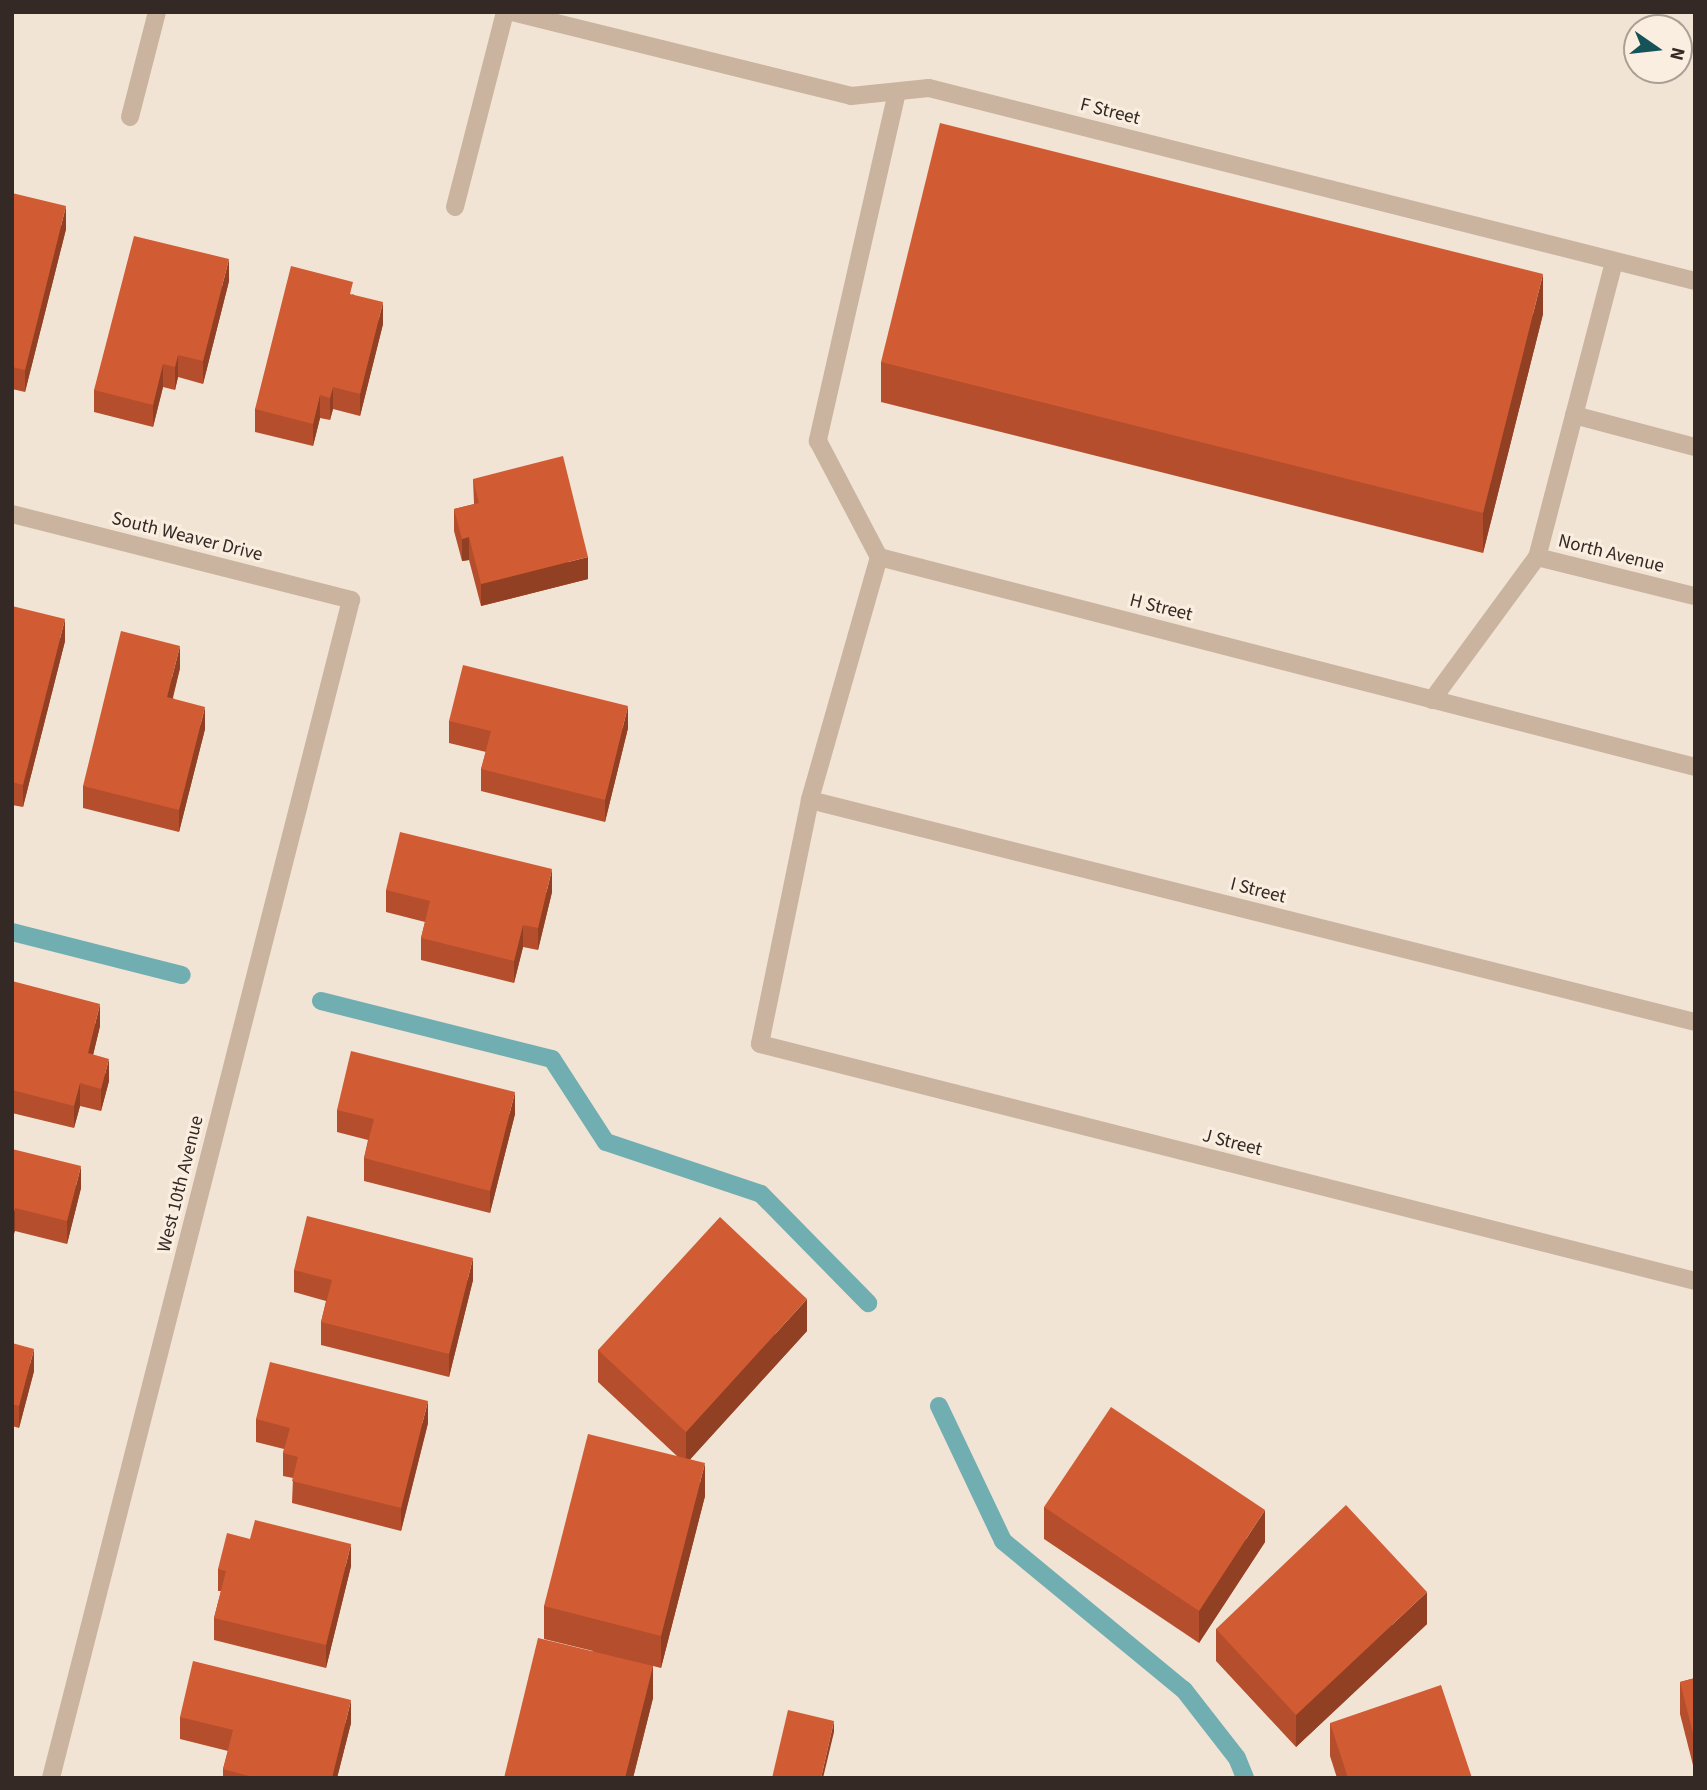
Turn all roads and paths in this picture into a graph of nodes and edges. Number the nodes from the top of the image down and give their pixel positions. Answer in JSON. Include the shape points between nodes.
{"nodes":[{"id":1,"x":157,"y":12,"type":"edge"},
{"id":2,"x":505,"y":12,"type":"edge"},
{"id":3,"x":512,"y":12,"type":"edge"},
{"id":4,"x":897,"y":92,"type":"junction"},
{"id":5,"x":130,"y":117,"type":"dead end"},
{"id":6,"x":455,"y":206,"type":"dead end"},
{"id":7,"x":1614,"y":261,"type":"junction"},
{"id":8,"x":1695,"y":281,"type":"edge"},
{"id":9,"x":1574,"y":415,"type":"junction"},
{"id":10,"x":1695,"y":447,"type":"edge"},
{"id":11,"x":12,"y":514,"type":"edge"},
{"id":12,"x":879,"y":557,"type":"junction"},
{"id":13,"x":1537,"y":557,"type":"junction"},
{"id":14,"x":1695,"y":596,"type":"edge"},
{"id":15,"x":351,"y":600,"type":"joint"},
{"id":16,"x":1432,"y":700,"type":"junction"},
{"id":17,"x":1695,"y":767,"type":"edge"},
{"id":18,"x":810,"y":800,"type":"junction"},
{"id":19,"x":1695,"y":1022,"type":"edge"},
{"id":20,"x":1695,"y":1281,"type":"edge"},
{"id":21,"x":51,"y":1778,"type":"edge"}],
"edges":[{"from":1,"to":5,"type":"street"},
{"from":2,"to":6,"type":"street"},
{"from":3,"to":4,"type":"street","name":"F Street","via":[[851,96]]},
{"from":4,"to":7,"type":"street","name":"F Street","via":[[929,88]]},
{"from":4,"to":12,"type":"street","via":[[817,441]]},
{"from":7,"to":8,"type":"street","name":"F Street"},
{"from":7,"to":9,"type":"street","name":"North Avenue"},
{"from":9,"to":10,"type":"street"},
{"from":9,"to":13,"type":"street","name":"North Avenue"},
{"from":11,"to":15,"type":"street","name":"South Weaver Drive"},
{"from":12,"to":16,"type":"street","name":"H Street"},
{"from":12,"to":18,"type":"street"},
{"from":13,"to":14,"type":"street","name":"North Avenue"},
{"from":13,"to":16,"type":"street"},
{"from":15,"to":21,"type":"street","name":"West 10th Avenue"},
{"from":16,"to":17,"type":"street","name":"H Street"},
{"from":18,"to":19,"type":"street","name":"I Street"},
{"from":18,"to":20,"type":"street","name":"J Street","via":[[760,1045]]}]}
